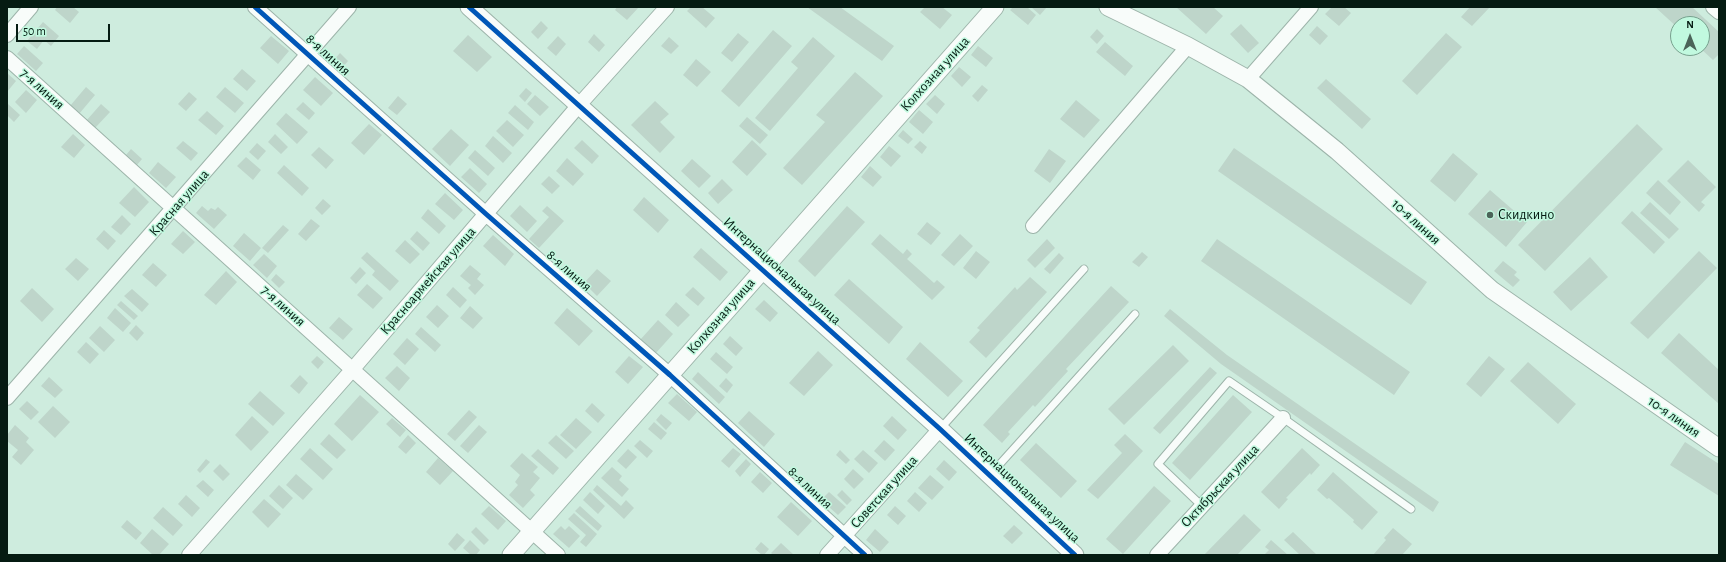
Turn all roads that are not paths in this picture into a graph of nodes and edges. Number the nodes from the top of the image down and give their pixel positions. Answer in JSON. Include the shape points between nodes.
{"nodes":[{"id":1,"x":31,"y":7,"type":"edge"},
{"id":2,"x":255,"y":7,"type":"edge"},
{"id":3,"x":349,"y":7,"type":"edge"},
{"id":4,"x":469,"y":7,"type":"edge"},
{"id":5,"x":667,"y":7,"type":"edge"},
{"id":6,"x":995,"y":7,"type":"edge"},
{"id":7,"x":1108,"y":7,"type":"edge"},
{"id":8,"x":1311,"y":7,"type":"edge"},
{"id":9,"x":1713,"y":7,"type":"edge"},
{"id":10,"x":1719,"y":12,"type":"edge"},
{"id":11,"x":7,"y":35,"type":"edge"},
{"id":12,"x":1188,"y":46,"type":"junction"},
{"id":13,"x":309,"y":53,"type":"junction"},
{"id":14,"x":7,"y":58,"type":"edge"},
{"id":15,"x":1248,"y":79,"type":"junction"},
{"id":16,"x":579,"y":105,"type":"junction"},
{"id":17,"x":175,"y":208,"type":"junction"},
{"id":18,"x":486,"y":214,"type":"junction"},
{"id":19,"x":1033,"y":226,"type":"dead end"},
{"id":20,"x":762,"y":269,"type":"junction"},
{"id":21,"x":1084,"y":269,"type":"dead end"},
{"id":22,"x":1135,"y":314,"type":"dead end"},
{"id":23,"x":352,"y":370,"type":"junction"},
{"id":24,"x":670,"y":374,"type":"junction"},
{"id":25,"x":7,"y":398,"type":"edge"},
{"id":26,"x":1283,"y":418,"type":"junction"},
{"id":27,"x":940,"y":429,"type":"junction"},
{"id":28,"x":1719,"y":448,"type":"edge"},
{"id":29,"x":990,"y":475,"type":"junction"},
{"id":30,"x":1202,"y":506,"type":"junction"},
{"id":31,"x":1411,"y":509,"type":"dead end"},
{"id":32,"x":532,"y":531,"type":"junction"},
{"id":33,"x":844,"y":536,"type":"junction"},
{"id":34,"x":189,"y":555,"type":"edge"},
{"id":35,"x":511,"y":555,"type":"edge"},
{"id":36,"x":558,"y":555,"type":"edge"},
{"id":37,"x":827,"y":555,"type":"edge"},
{"id":38,"x":865,"y":555,"type":"edge"},
{"id":39,"x":1075,"y":555,"type":"edge"},
{"id":40,"x":1157,"y":555,"type":"edge"}],
"edges":[{"from":1,"to":11,"type":"street"},
{"from":2,"to":13,"type":"street","name":"8-я линия"},
{"from":3,"to":13,"type":"street","name":"Красная улица"},
{"from":4,"to":16,"type":"street","name":"Интернациональная улица"},
{"from":5,"to":16,"type":"street","name":"Красноармейская улица"},
{"from":6,"to":20,"type":"street","name":"Колхозная улица"},
{"from":7,"to":12,"type":"street","name":"10-я линия"},
{"from":8,"to":15,"type":"street"},
{"from":9,"to":10,"type":"street"},
{"from":12,"to":15,"type":"street","name":"10-я линия"},
{"from":12,"to":19,"type":"street"},
{"from":13,"to":17,"type":"street","name":"Красная улица"},
{"from":13,"to":18,"type":"street","name":"8-я линия"},
{"from":14,"to":17,"type":"street","name":"7-я линия"},
{"from":15,"to":28,"type":"street","name":"10-я линия","via":[[1337,151],[1492,290]]},
{"from":16,"to":18,"type":"street","name":"Красноармейская улица"},
{"from":16,"to":20,"type":"street","name":"Интернациональная улица"},
{"from":17,"to":23,"type":"street","name":"7-я линия"},
{"from":17,"to":25,"type":"street","name":"Красная улица"},
{"from":18,"to":23,"type":"street","name":"Красноармейская улица"},
{"from":18,"to":24,"type":"street","name":"8-я линия"},
{"from":20,"to":24,"type":"street","name":"Колхозная улица"},
{"from":20,"to":27,"type":"street","name":"Интернациональная улица"},
{"from":21,"to":27,"type":"lane"},
{"from":22,"to":29,"type":"lane"},
{"from":23,"to":32,"type":"street","name":"7-я линия"},
{"from":23,"to":34,"type":"street","name":"Красноармейская улица"},
{"from":24,"to":32,"type":"street","name":"Колхозная улица"},
{"from":24,"to":33,"type":"street","name":"8-я линия"},
{"from":26,"to":30,"type":"street","name":"Октябрьская улица"},
{"from":26,"to":30,"type":"lane","via":[[1229,381],[1158,464]]},
{"from":26,"to":31,"type":"lane"},
{"from":27,"to":29,"type":"street","name":"Интернациональная улица"},
{"from":27,"to":33,"type":"street","name":"Советская улица"},
{"from":29,"to":39,"type":"street","name":"Интернациональная улица"},
{"from":30,"to":40,"type":"street","name":"Октябрьская улица"},
{"from":32,"to":35,"type":"street","name":"Колхозная улица"},
{"from":32,"to":36,"type":"street","name":"7-я линия"},
{"from":33,"to":37,"type":"street","name":"Советская улица"},
{"from":33,"to":38,"type":"street","name":"8-я линия"}]}
